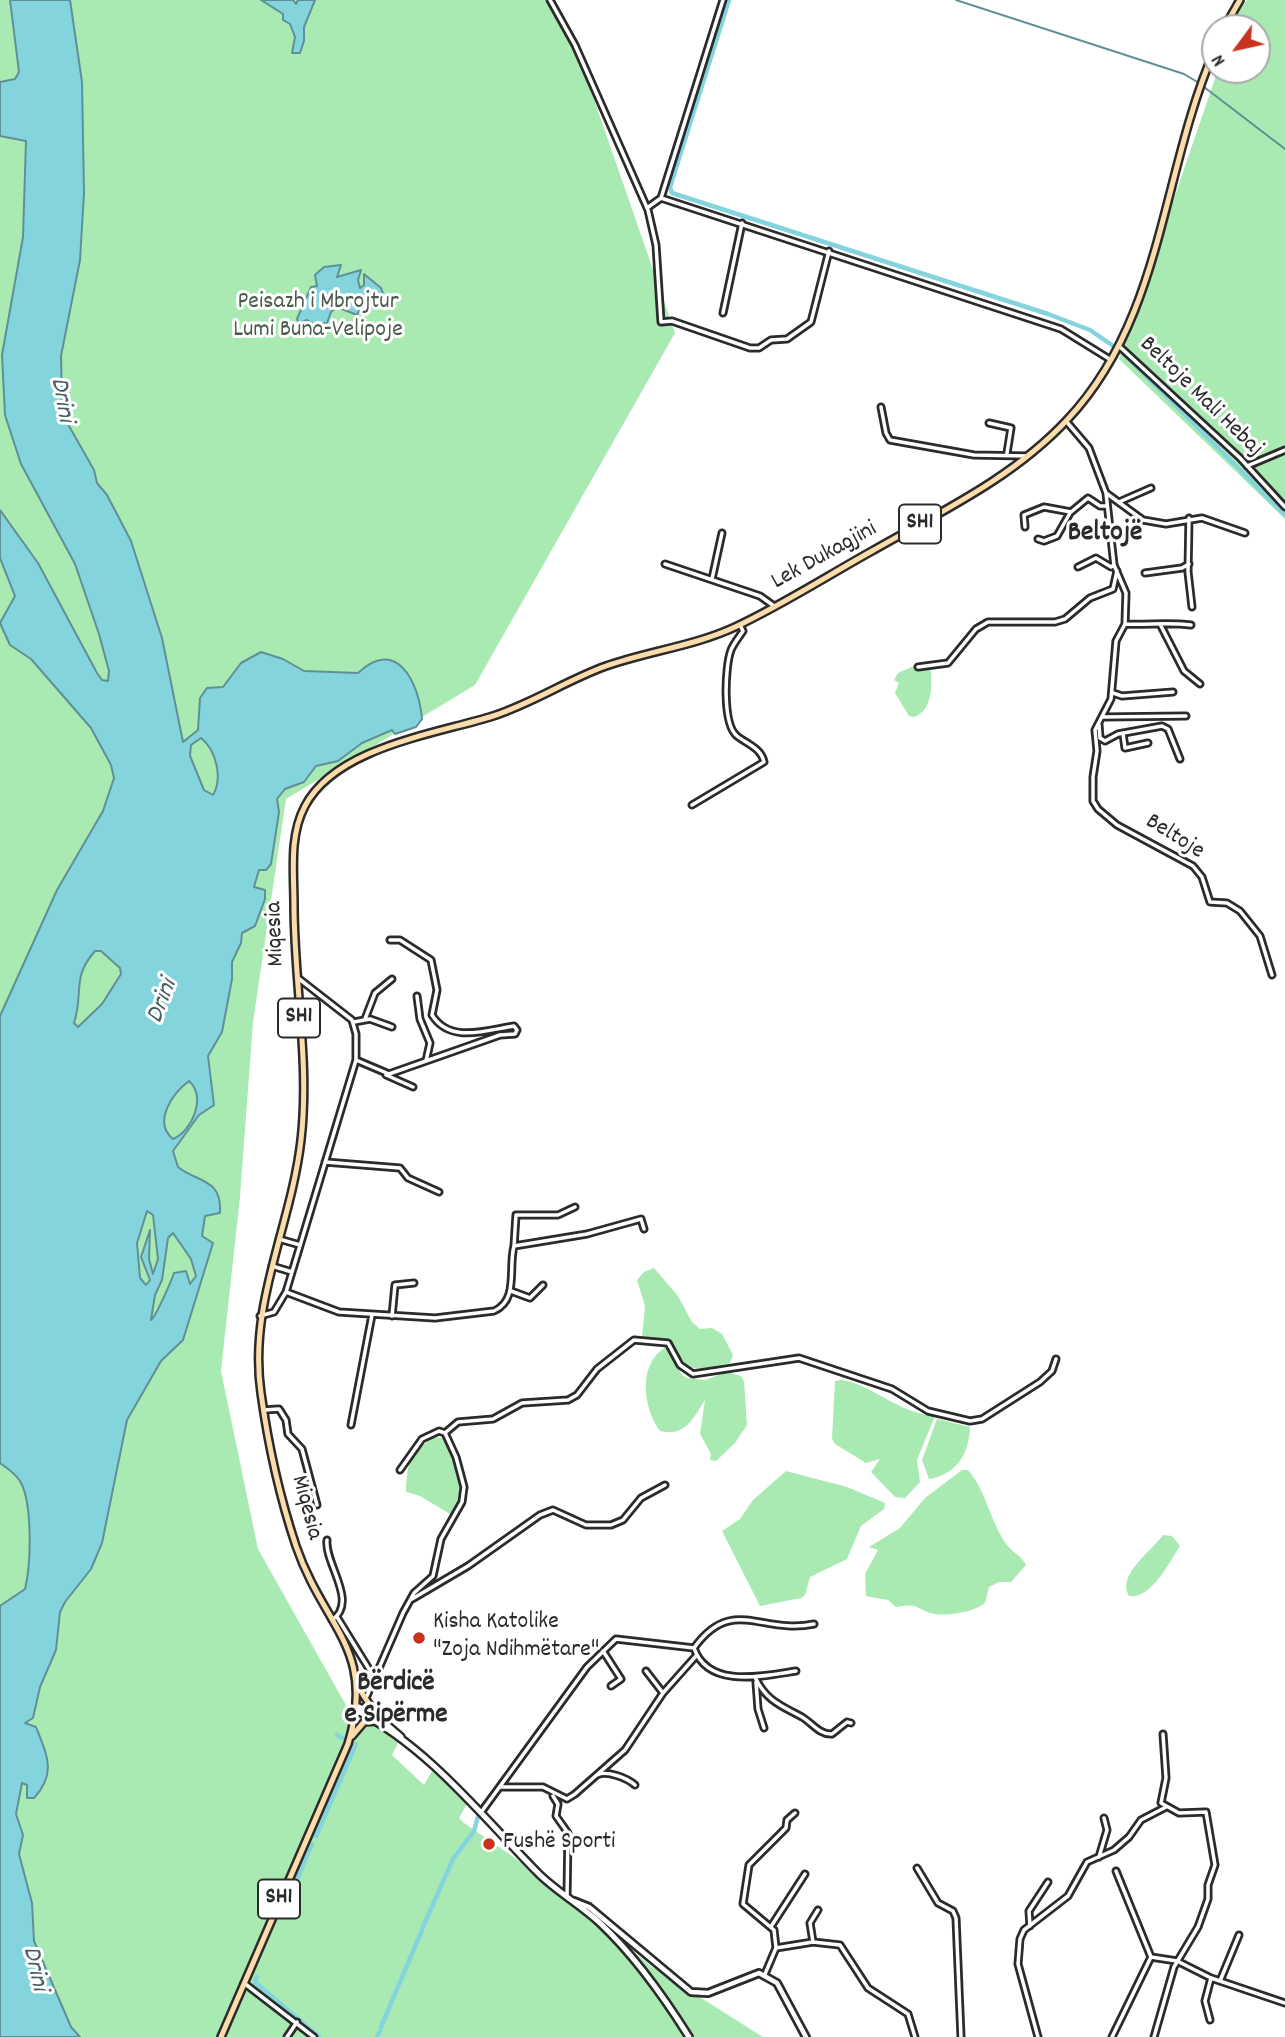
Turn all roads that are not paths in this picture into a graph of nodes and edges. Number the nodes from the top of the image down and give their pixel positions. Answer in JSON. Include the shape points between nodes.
{"nodes":[{"id":1,"x":550,"y":0,"type":"edge"},
{"id":2,"x":723,"y":0,"type":"edge"},
{"id":3,"x":1201,"y":82,"type":"edge"},
{"id":4,"x":661,"y":198,"type":"junction"},
{"id":5,"x":647,"y":208,"type":"junction"},
{"id":6,"x":742,"y":223,"type":"junction"},
{"id":7,"x":829,"y":251,"type":"junction"},
{"id":8,"x":723,"y":313,"type":"dead end"},
{"id":9,"x":1119,"y":346,"type":"junction"},
{"id":10,"x":1112,"y":358,"type":"junction"},
{"id":11,"x":881,"y":407,"type":"dead end"},
{"id":12,"x":1066,"y":421,"type":"junction"},
{"id":13,"x":989,"y":423,"type":"dead end"},
{"id":14,"x":1285,"y":450,"type":"edge"},
{"id":15,"x":1007,"y":453,"type":"junction"},
{"id":16,"x":1028,"y":456,"type":"junction"},
{"id":17,"x":1247,"y":466,"type":"junction"},
{"id":18,"x":1152,"y":488,"type":"dead end"},
{"id":19,"x":1106,"y":493,"type":"junction"},
{"id":20,"x":1119,"y":502,"type":"junction"},
{"id":21,"x":1106,"y":506,"type":"junction"},
{"id":22,"x":1285,"y":508,"type":"edge"},
{"id":23,"x":1071,"y":512,"type":"junction"},
{"id":24,"x":1189,"y":518,"type":"junction"},
{"id":25,"x":1024,"y":527,"type":"dead end"},
{"id":26,"x":722,"y":533,"type":"dead end"},
{"id":27,"x":1245,"y":533,"type":"dead end"},
{"id":28,"x":1038,"y":539,"type":"dead end"},
{"id":29,"x":665,"y":564,"type":"dead end"},
{"id":30,"x":1189,"y":564,"type":"junction"},
{"id":31,"x":1078,"y":567,"type":"dead end"},
{"id":32,"x":1115,"y":567,"type":"junction"},
{"id":33,"x":1146,"y":572,"type":"dead end"},
{"id":34,"x":712,"y":579,"type":"junction"},
{"id":35,"x":774,"y":606,"type":"junction"},
{"id":36,"x":1192,"y":607,"type":"dead end"},
{"id":37,"x":1125,"y":624,"type":"junction"},
{"id":38,"x":1160,"y":624,"type":"junction"},
{"id":39,"x":740,"y":625,"type":"junction"},
{"id":40,"x":1191,"y":625,"type":"dead end"},
{"id":41,"x":690,"y":643,"type":"joint"},
{"id":42,"x":918,"y":667,"type":"dead end"},
{"id":43,"x":1200,"y":684,"type":"dead end"},
{"id":44,"x":1113,"y":692,"type":"junction"},
{"id":45,"x":1173,"y":692,"type":"dead end"},
{"id":46,"x":1103,"y":716,"type":"junction"},
{"id":47,"x":1186,"y":716,"type":"dead end"},
{"id":48,"x":1099,"y":725,"type":"junction"},
{"id":49,"x":1123,"y":734,"type":"junction"},
{"id":50,"x":1148,"y":743,"type":"dead end"},
{"id":51,"x":1180,"y":759,"type":"dead end"},
{"id":52,"x":692,"y":805,"type":"dead end"},
{"id":53,"x":390,"y":940,"type":"dead end"},
{"id":54,"x":1272,"y":975,"type":"dead end"},
{"id":55,"x":296,"y":977,"type":"junction"},
{"id":56,"x":392,"y":979,"type":"dead end"},
{"id":57,"x":417,"y":996,"type":"dead end"},
{"id":58,"x":365,"y":1018,"type":"junction"},
{"id":59,"x":354,"y":1022,"type":"junction"},
{"id":60,"x":392,"y":1027,"type":"dead end"},
{"id":61,"x":356,"y":1060,"type":"junction"},
{"id":62,"x":426,"y":1061,"type":"junction"},
{"id":63,"x":379,"y":1071,"type":"junction"},
{"id":64,"x":413,"y":1087,"type":"dead end"},
{"id":65,"x":324,"y":1162,"type":"junction"},
{"id":66,"x":439,"y":1192,"type":"dead end"},
{"id":67,"x":575,"y":1207,"type":"dead end"},
{"id":68,"x":644,"y":1229,"type":"dead end"},
{"id":69,"x":279,"y":1239,"type":"junction"},
{"id":70,"x":300,"y":1245,"type":"junction"},
{"id":71,"x":514,"y":1246,"type":"junction"},
{"id":72,"x":272,"y":1266,"type":"junction"},
{"id":73,"x":292,"y":1272,"type":"junction"},
{"id":74,"x":414,"y":1283,"type":"dead end"},
{"id":75,"x":543,"y":1285,"type":"dead end"},
{"id":76,"x":286,"y":1292,"type":"junction"},
{"id":77,"x":511,"y":1292,"type":"junction"},
{"id":78,"x":372,"y":1315,"type":"junction"},
{"id":79,"x":260,"y":1316,"type":"junction"},
{"id":80,"x":393,"y":1316,"type":"junction"},
{"id":81,"x":1056,"y":1359,"type":"dead end"},
{"id":82,"x":264,"y":1410,"type":"junction"},
{"id":83,"x":351,"y":1425,"type":"dead end"},
{"id":84,"x":445,"y":1433,"type":"junction"},
{"id":85,"x":400,"y":1469,"type":"dead end"},
{"id":86,"x":665,"y":1485,"type":"dead end"},
{"id":87,"x":317,"y":1505,"type":"dead end"},
{"id":88,"x":327,"y":1540,"type":"dead end"},
{"id":89,"x":410,"y":1600,"type":"junction"},
{"id":90,"x":335,"y":1618,"type":"junction"},
{"id":91,"x":814,"y":1624,"type":"dead end"},
{"id":92,"x":694,"y":1647,"type":"junction"},
{"id":93,"x":603,"y":1651,"type":"junction"},
{"id":94,"x":696,"y":1656,"type":"junction"},
{"id":95,"x":646,"y":1671,"type":"dead end"},
{"id":96,"x":796,"y":1671,"type":"dead end"},
{"id":97,"x":374,"y":1678,"type":"junction"},
{"id":98,"x":755,"y":1679,"type":"junction"},
{"id":99,"x":357,"y":1682,"type":"junction"},
{"id":100,"x":611,"y":1686,"type":"dead end"},
{"id":101,"x":663,"y":1693,"type":"junction"},
{"id":102,"x":365,"y":1700,"type":"junction"},
{"id":103,"x":356,"y":1708,"type":"junction"},
{"id":104,"x":377,"y":1718,"type":"junction"},
{"id":105,"x":851,"y":1723,"type":"dead end"},
{"id":106,"x":764,"y":1728,"type":"dead end"},
{"id":107,"x":1163,"y":1734,"type":"dead end"},
{"id":108,"x":349,"y":1738,"type":"junction"},
{"id":109,"x":590,"y":1780,"type":"junction"},
{"id":110,"x":635,"y":1785,"type":"dead end"},
{"id":111,"x":501,"y":1787,"type":"junction"},
{"id":112,"x":551,"y":1793,"type":"junction"},
{"id":113,"x":1166,"y":1807,"type":"junction"},
{"id":114,"x":480,"y":1809,"type":"junction"},
{"id":115,"x":795,"y":1812,"type":"dead end"},
{"id":116,"x":1104,"y":1818,"type":"dead end"},
{"id":117,"x":1098,"y":1859,"type":"junction"},
{"id":118,"x":917,"y":1868,"type":"dead end"},
{"id":119,"x":1116,"y":1871,"type":"dead end"},
{"id":120,"x":805,"y":1874,"type":"dead end"},
{"id":121,"x":1048,"y":1882,"type":"dead end"},
{"id":122,"x":569,"y":1898,"type":"junction"},
{"id":123,"x":818,"y":1910,"type":"dead end"},
{"id":124,"x":772,"y":1926,"type":"junction"},
{"id":125,"x":1030,"y":1926,"type":"junction"},
{"id":126,"x":1238,"y":1935,"type":"dead end"},
{"id":127,"x":813,"y":1942,"type":"junction"},
{"id":128,"x":776,"y":1948,"type":"junction"},
{"id":129,"x":1151,"y":1957,"type":"junction"},
{"id":130,"x":1177,"y":1961,"type":"junction"},
{"id":131,"x":765,"y":1974,"type":"junction"},
{"id":132,"x":1211,"y":1978,"type":"junction"},
{"id":133,"x":1220,"y":1981,"type":"junction"},
{"id":134,"x":244,"y":1983,"type":"junction"},
{"id":135,"x":1285,"y":2003,"type":"edge"},
{"id":136,"x":1210,"y":2020,"type":"dead end"},
{"id":137,"x":297,"y":2022,"type":"junction"},
{"id":138,"x":221,"y":2037,"type":"edge"},
{"id":139,"x":287,"y":2037,"type":"edge"},
{"id":140,"x":314,"y":2037,"type":"edge"},
{"id":141,"x":689,"y":2037,"type":"edge"},
{"id":142,"x":806,"y":2037,"type":"edge"},
{"id":143,"x":915,"y":2037,"type":"edge"},
{"id":144,"x":961,"y":2037,"type":"edge"},
{"id":145,"x":1038,"y":2037,"type":"edge"},
{"id":146,"x":1112,"y":2037,"type":"edge"},
{"id":147,"x":1154,"y":2037,"type":"edge"}],
"edges":[{"from":1,"to":5,"type":"street"},
{"from":2,"to":4,"type":"street"},
{"from":3,"to":9,"type":"main road","number":"SH1","via":[[1153,264]]},
{"from":4,"to":5,"type":"street"},
{"from":4,"to":6,"type":"street"},
{"from":5,"to":7,"type":"street","via":[[656,245],[661,322],[672,321],[750,348],[807,328]]},
{"from":6,"to":7,"type":"street"},
{"from":6,"to":8,"type":"street"},
{"from":7,"to":10,"type":"street","via":[[1061,329]]},
{"from":9,"to":10,"type":"main road","number":"SH1"},
{"from":9,"to":17,"type":"street","name":"Beltoje Mali Hebaj"},
{"from":10,"to":12,"type":"main road","name":"Lek Dukagjini","number":"SH1"},
{"from":11,"to":15,"type":"street","via":[[890,440],[974,455]]},
{"from":12,"to":16,"type":"main road","name":"Lek Dukagjini","number":"SH1"},
{"from":12,"to":19,"type":"street","via":[[1090,448]]},
{"from":13,"to":15,"type":"street","via":[[1011,428]]},
{"from":14,"to":17,"type":"street"},
{"from":15,"to":16,"type":"street"},
{"from":16,"to":35,"type":"main road","name":"Lek Dukagjini","number":"SH1","via":[[967,498]]},
{"from":17,"to":22,"type":"street","name":"Beltoje Mali Hebaj"},
{"from":18,"to":20,"type":"street"},
{"from":19,"to":20,"type":"street"},
{"from":19,"to":21,"type":"street","name":"Beltoje"},
{"from":20,"to":24,"type":"street","via":[[1143,520],[1166,524]]},
{"from":21,"to":23,"type":"street","via":[[1088,498]]},
{"from":21,"to":32,"type":"street","name":"Beltoje"},
{"from":23,"to":25,"type":"street","via":[[1035,508],[1024,515]]},
{"from":23,"to":28,"type":"street","via":[[1057,536]]},
{"from":24,"to":27,"type":"street","via":[[1216,521]]},
{"from":24,"to":30,"type":"street"},
{"from":26,"to":34,"type":"street"},
{"from":29,"to":34,"type":"street"},
{"from":30,"to":33,"type":"street"},
{"from":30,"to":36,"type":"street"},
{"from":31,"to":32,"type":"street","via":[[1096,558]]},
{"from":32,"to":37,"type":"street","name":"Beltoje","via":[[1126,593]]},
{"from":32,"to":42,"type":"street","via":[[1113,589],[1090,598],[1060,622],[988,622],[976,629],[948,663]]},
{"from":34,"to":35,"type":"street","via":[[760,596]]},
{"from":35,"to":39,"type":"main road","name":"Lek Dukagjini","number":"SH1"},
{"from":37,"to":38,"type":"street"},
{"from":37,"to":44,"type":"street","name":"Beltoje","via":[[1116,641]]},
{"from":38,"to":40,"type":"street"},
{"from":38,"to":43,"type":"street","via":[[1184,671]]},
{"from":39,"to":41,"type":"main road","name":"Lek Dukagjini","number":"SH1"},
{"from":39,"to":52,"type":"street","via":[[743,631],[730,651],[726,681],[730,726],[760,752],[764,762]]},
{"from":41,"to":55,"type":"main road","name":"Miqesia","number":"SH1","via":[[605,667],[512,709],[404,741],[325,781],[308,801],[295,842]]},
{"from":44,"to":45,"type":"street","via":[[1122,696]]},
{"from":44,"to":46,"type":"street","name":"Beltoje"},
{"from":46,"to":47,"type":"street"},
{"from":46,"to":48,"type":"street","name":"Beltoje"},
{"from":48,"to":49,"type":"street","via":[[1102,741]]},
{"from":48,"to":54,"type":"street","name":"Beltoje","via":[[1091,790],[1095,806],[1117,825],[1193,866],[1210,902],[1234,906],[1256,930]]},
{"from":49,"to":50,"type":"street","via":[[1125,748]]},
{"from":49,"to":51,"type":"street","via":[[1163,726]]},
{"from":53,"to":62,"type":"street","via":[[400,940],[433,964],[437,990],[432,1015],[440,1026],[468,1033],[517,1030]]},
{"from":55,"to":59,"type":"street"},
{"from":55,"to":69,"type":"main road","name":"Miqesia","number":"SH1","via":[[303,1080],[301,1138]]},
{"from":56,"to":58,"type":"street","via":[[375,993]]},
{"from":57,"to":62,"type":"street","via":[[430,1043]]},
{"from":58,"to":59,"type":"street"},
{"from":58,"to":60,"type":"street"},
{"from":59,"to":61,"type":"street"},
{"from":61,"to":63,"type":"street"},
{"from":61,"to":65,"type":"street"},
{"from":62,"to":63,"type":"street","via":[[393,1073]]},
{"from":63,"to":64,"type":"street"},
{"from":65,"to":66,"type":"street","via":[[400,1168],[408,1178]]},
{"from":65,"to":70,"type":"street"},
{"from":67,"to":71,"type":"street","via":[[550,1216],[518,1214]]},
{"from":68,"to":71,"type":"street","via":[[640,1219],[587,1234]]},
{"from":69,"to":70,"type":"street"},
{"from":69,"to":72,"type":"main road","name":"Miqesia","number":"SH1"},
{"from":70,"to":73,"type":"street"},
{"from":71,"to":77,"type":"street"},
{"from":72,"to":73,"type":"street"},
{"from":72,"to":79,"type":"main road","name":"Miqesia","number":"SH1"},
{"from":73,"to":76,"type":"street"},
{"from":74,"to":80,"type":"street","via":[[395,1285]]},
{"from":75,"to":77,"type":"street","via":[[530,1298]]},
{"from":76,"to":78,"type":"street","via":[[335,1312]]},
{"from":76,"to":79,"type":"street","via":[[274,1312]]},
{"from":77,"to":80,"type":"street","via":[[494,1311],[435,1318]]},
{"from":78,"to":80,"type":"street"},
{"from":78,"to":83,"type":"street"},
{"from":79,"to":82,"type":"main road","name":"Miqesia","number":"SH1","via":[[258,1362]]},
{"from":81,"to":84,"type":"street","via":[[1052,1371],[1040,1382],[982,1419],[970,1420],[928,1411],[892,1389],[799,1358],[693,1374],[680,1365],[668,1343],[634,1340],[568,1400],[522,1403],[493,1419],[458,1422]]},
{"from":82,"to":87,"type":"street","via":[[279,1409],[284,1414],[288,1434],[302,1449]]},
{"from":82,"to":90,"type":"main road","name":"Miqesia","number":"SH1","via":[[295,1541],[310,1580]]},
{"from":84,"to":85,"type":"street","via":[[422,1439]]},
{"from":84,"to":89,"type":"street","via":[[464,1487],[463,1503],[441,1539],[433,1576]]},
{"from":86,"to":89,"type":"street","via":[[641,1498],[623,1520],[611,1525],[586,1525],[553,1510],[540,1515]]},
{"from":88,"to":90,"type":"street","via":[[341,1598]]},
{"from":89,"to":97,"type":"street"},
{"from":90,"to":97,"type":"street"},
{"from":90,"to":99,"type":"main road","name":"Miqesia","number":"SH1"},
{"from":91,"to":92,"type":"street","via":[[794,1628],[735,1619],[707,1629]]},
{"from":92,"to":93,"type":"street","via":[[621,1638]]},
{"from":92,"to":94,"type":"street"},
{"from":93,"to":100,"type":"street","via":[[621,1679]]},
{"from":93,"to":111,"type":"street"},
{"from":94,"to":98,"type":"street","via":[[720,1676]]},
{"from":94,"to":101,"type":"street"},
{"from":95,"to":101,"type":"street"},
{"from":96,"to":98,"type":"street"},
{"from":97,"to":102,"type":"street"},
{"from":98,"to":105,"type":"street","via":[[775,1704],[823,1733],[832,1734]]},
{"from":98,"to":106,"type":"street"},
{"from":99,"to":102,"type":"main road"},
{"from":99,"to":103,"type":"main road","number":"SH1"},
{"from":101,"to":109,"type":"street","via":[[625,1750]]},
{"from":102,"to":104,"type":"main road"},
{"from":103,"to":104,"type":"main road"},
{"from":103,"to":108,"type":"main road","number":"SH1"},
{"from":104,"to":108,"type":"main road","via":[[364,1722]]},
{"from":104,"to":114,"type":"main road"},
{"from":107,"to":113,"type":"street","via":[[1166,1778],[1160,1798]]},
{"from":108,"to":134,"type":"main road","number":"SH1"},
{"from":109,"to":110,"type":"street","via":[[604,1772]]},
{"from":109,"to":112,"type":"street","via":[[567,1798]]},
{"from":111,"to":112,"type":"street","via":[[544,1787]]},
{"from":111,"to":114,"type":"street"},
{"from":112,"to":122,"type":"street","via":[[558,1804],[556,1816],[568,1833]]},
{"from":113,"to":117,"type":"street","via":[[1141,1820],[1129,1837]]},
{"from":113,"to":130,"type":"street","via":[[1206,1812],[1215,1865],[1198,1927]]},
{"from":114,"to":122,"type":"main road","via":[[536,1870]]},
{"from":115,"to":124,"type":"street","via":[[746,1874],[743,1904]]},
{"from":116,"to":117,"type":"street","via":[[1107,1830]]},
{"from":117,"to":125,"type":"street","via":[[1087,1862],[1068,1896]]},
{"from":118,"to":144,"type":"street","via":[[938,1903],[956,1918]]},
{"from":119,"to":129,"type":"street"},
{"from":120,"to":124,"type":"street"},
{"from":121,"to":125,"type":"street","via":[[1029,1910]]},
{"from":122,"to":131,"type":"street","via":[[589,1907],[691,1992],[708,1993],[753,1974]]},
{"from":122,"to":141,"type":"main road","via":[[603,1925],[650,1979]]},
{"from":123,"to":127,"type":"street","via":[[810,1923]]},
{"from":124,"to":128,"type":"street"},
{"from":125,"to":145,"type":"street","via":[[1020,1939],[1018,1964]]},
{"from":126,"to":133,"type":"street"},
{"from":127,"to":128,"type":"street"},
{"from":127,"to":143,"type":"street","via":[[839,1945],[868,1988],[908,2014]]},
{"from":128,"to":131,"type":"street"},
{"from":129,"to":130,"type":"street"},
{"from":129,"to":146,"type":"street"},
{"from":130,"to":132,"type":"street"},
{"from":130,"to":147,"type":"street"},
{"from":131,"to":142,"type":"street","via":[[777,1983]]},
{"from":132,"to":133,"type":"street"},
{"from":132,"to":136,"type":"street","via":[[1205,2001]]},
{"from":133,"to":135,"type":"street"},
{"from":134,"to":137,"type":"street"},
{"from":134,"to":138,"type":"main road","number":"SH1"},
{"from":137,"to":139,"type":"street"},
{"from":137,"to":140,"type":"street"}]}
